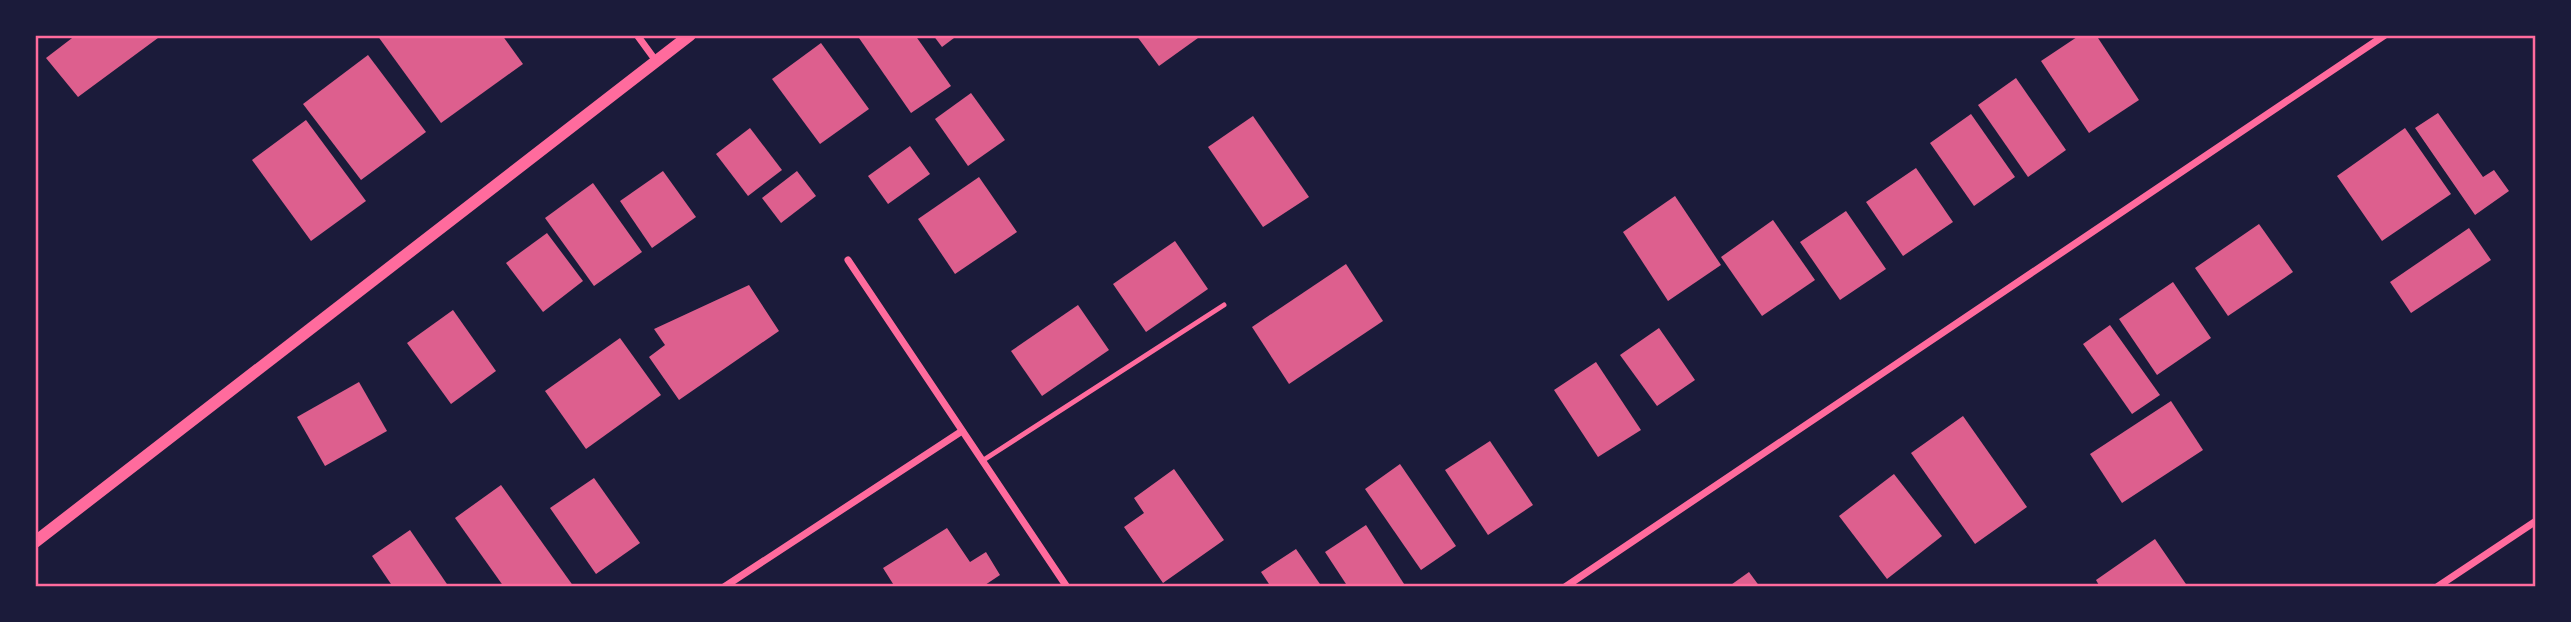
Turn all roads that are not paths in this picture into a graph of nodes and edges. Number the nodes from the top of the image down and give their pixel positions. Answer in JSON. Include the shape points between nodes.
{"nodes":[{"id":1,"x":637,"y":35,"type":"edge"},
{"id":2,"x":690,"y":35,"type":"edge"},
{"id":3,"x":2385,"y":35,"type":"edge"},
{"id":4,"x":656,"y":61,"type":"junction"},
{"id":5,"x":848,"y":260,"type":"dead end"},
{"id":6,"x":1224,"y":305,"type":"dead end"},
{"id":7,"x":962,"y":430,"type":"junction"},
{"id":8,"x":982,"y":461,"type":"junction"},
{"id":9,"x":2536,"y":521,"type":"edge"},
{"id":10,"x":35,"y":542,"type":"edge"},
{"id":11,"x":724,"y":587,"type":"edge"},
{"id":12,"x":1067,"y":587,"type":"edge"},
{"id":13,"x":1565,"y":587,"type":"edge"},
{"id":14,"x":2437,"y":587,"type":"edge"}],
"edges":[{"from":1,"to":4,"type":"street"},
{"from":2,"to":4,"type":"street"},
{"from":3,"to":13,"type":"street"},
{"from":4,"to":10,"type":"street"},
{"from":5,"to":7,"type":"street"},
{"from":6,"to":8,"type":"lane"},
{"from":7,"to":8,"type":"street"},
{"from":7,"to":11,"type":"street"},
{"from":8,"to":12,"type":"street"},
{"from":9,"to":14,"type":"street"}]}
